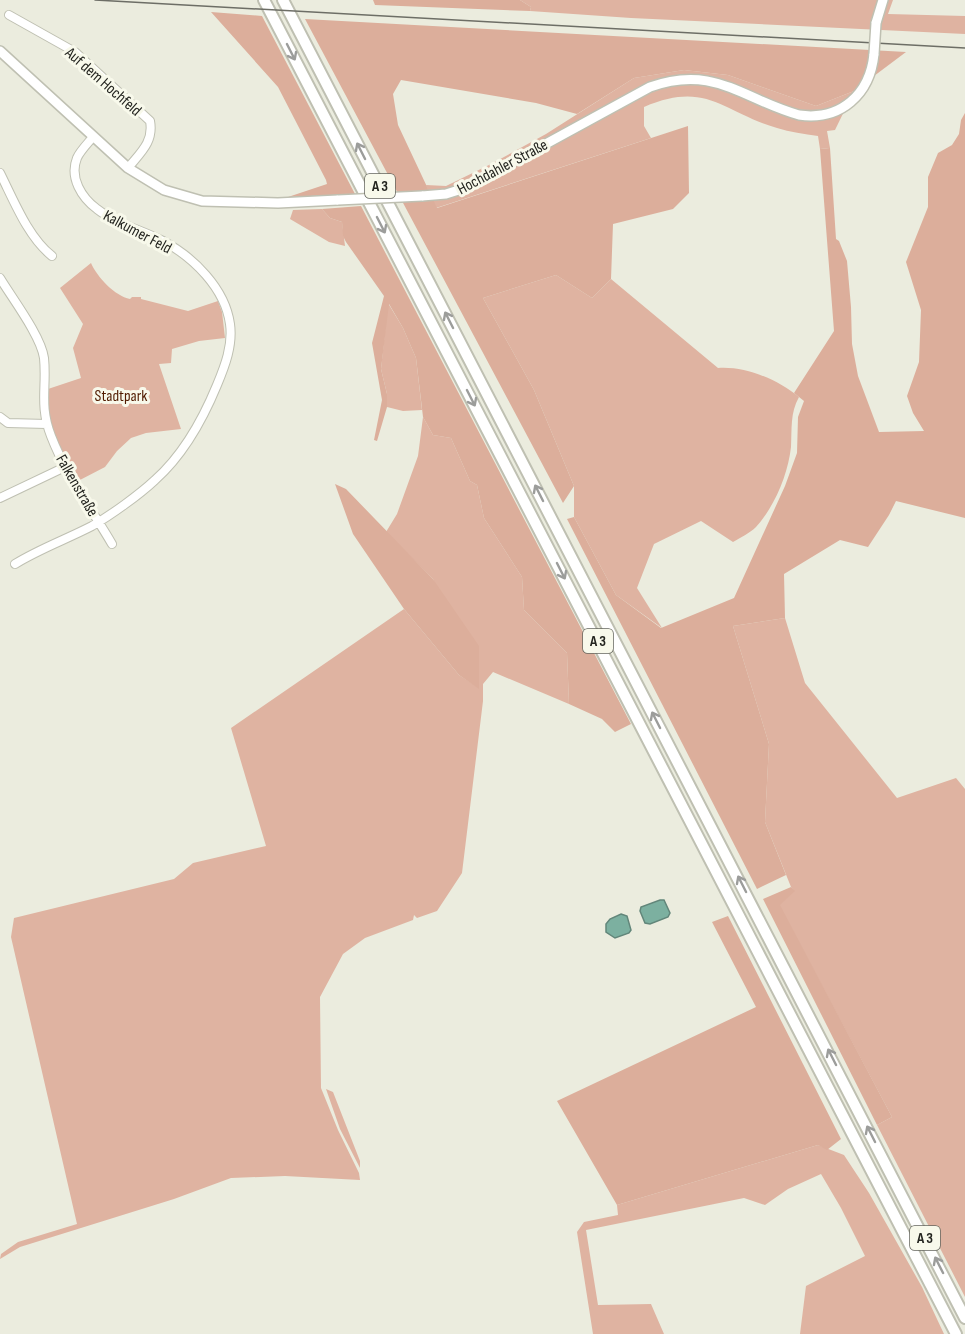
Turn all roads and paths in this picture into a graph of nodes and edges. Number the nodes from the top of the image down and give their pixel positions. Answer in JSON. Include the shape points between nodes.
{"nodes":[{"id":1,"x":264,"y":0,"type":"edge"},
{"id":2,"x":283,"y":0,"type":"edge"},
{"id":3,"x":883,"y":0,"type":"edge"},
{"id":4,"x":9,"y":15,"type":"dead end"},
{"id":5,"x":0,"y":51,"type":"edge"},
{"id":6,"x":93,"y":136,"type":"junction"},
{"id":7,"x":128,"y":168,"type":"junction"},
{"id":8,"x":0,"y":173,"type":"edge"},
{"id":9,"x":52,"y":256,"type":"dead end"},
{"id":10,"x":0,"y":278,"type":"edge"},
{"id":11,"x":0,"y":417,"type":"edge"},
{"id":12,"x":47,"y":424,"type":"junction"},
{"id":13,"x":65,"y":467,"type":"junction"},
{"id":14,"x":0,"y":498,"type":"edge"},
{"id":15,"x":99,"y":521,"type":"junction"},
{"id":16,"x":112,"y":544,"type":"dead end"},
{"id":17,"x":15,"y":564,"type":"dead end"},
{"id":18,"x":965,"y":1318,"type":"edge"},
{"id":19,"x":956,"y":1334,"type":"edge"}],
"edges":[{"from":1,"to":19,"type":"highway","number":"A 3","one_way":true},
{"from":18,"to":2,"type":"highway","number":"A 3","one_way":true},
{"from":3,"to":7,"type":"main road","name":"Hochdahler Straße","bridge":true,"via":[[876,23],[871,73],[861,91],[830,113],[799,115],[724,84],[677,79],[650,87],[465,188],[422,196],[278,203],[202,201],[164,190]]},
{"from":4,"to":7,"type":"street","name":"Auf dem Hochfeld","via":[[75,52],[150,121],[149,141]]},
{"from":5,"to":6,"type":"main road","name":"Hochdahler Straße"},
{"from":6,"to":7,"type":"main road","name":"Hochdahler Straße"},
{"from":6,"to":15,"type":"street","name":"Kalkumer Feld","via":[[75,165],[74,175],[81,191],[97,209],[165,243],[195,264],[221,298],[230,322],[227,358],[212,398],[180,449],[157,478]]},
{"from":8,"to":9,"type":"street","via":[[43,249]]},
{"from":10,"to":12,"type":"street","name":"Falkenstraße","via":[[40,345],[44,359],[42,406]]},
{"from":11,"to":12,"type":"street","via":[[8,423]]},
{"from":12,"to":13,"type":"street","name":"Falkenstraße"},
{"from":13,"to":14,"type":"street"},
{"from":13,"to":15,"type":"street","name":"Falkenstraße"},
{"from":15,"to":16,"type":"street","name":"Falkenstraße"},
{"from":15,"to":17,"type":"street","name":"Kalkumer Feld"}]}
